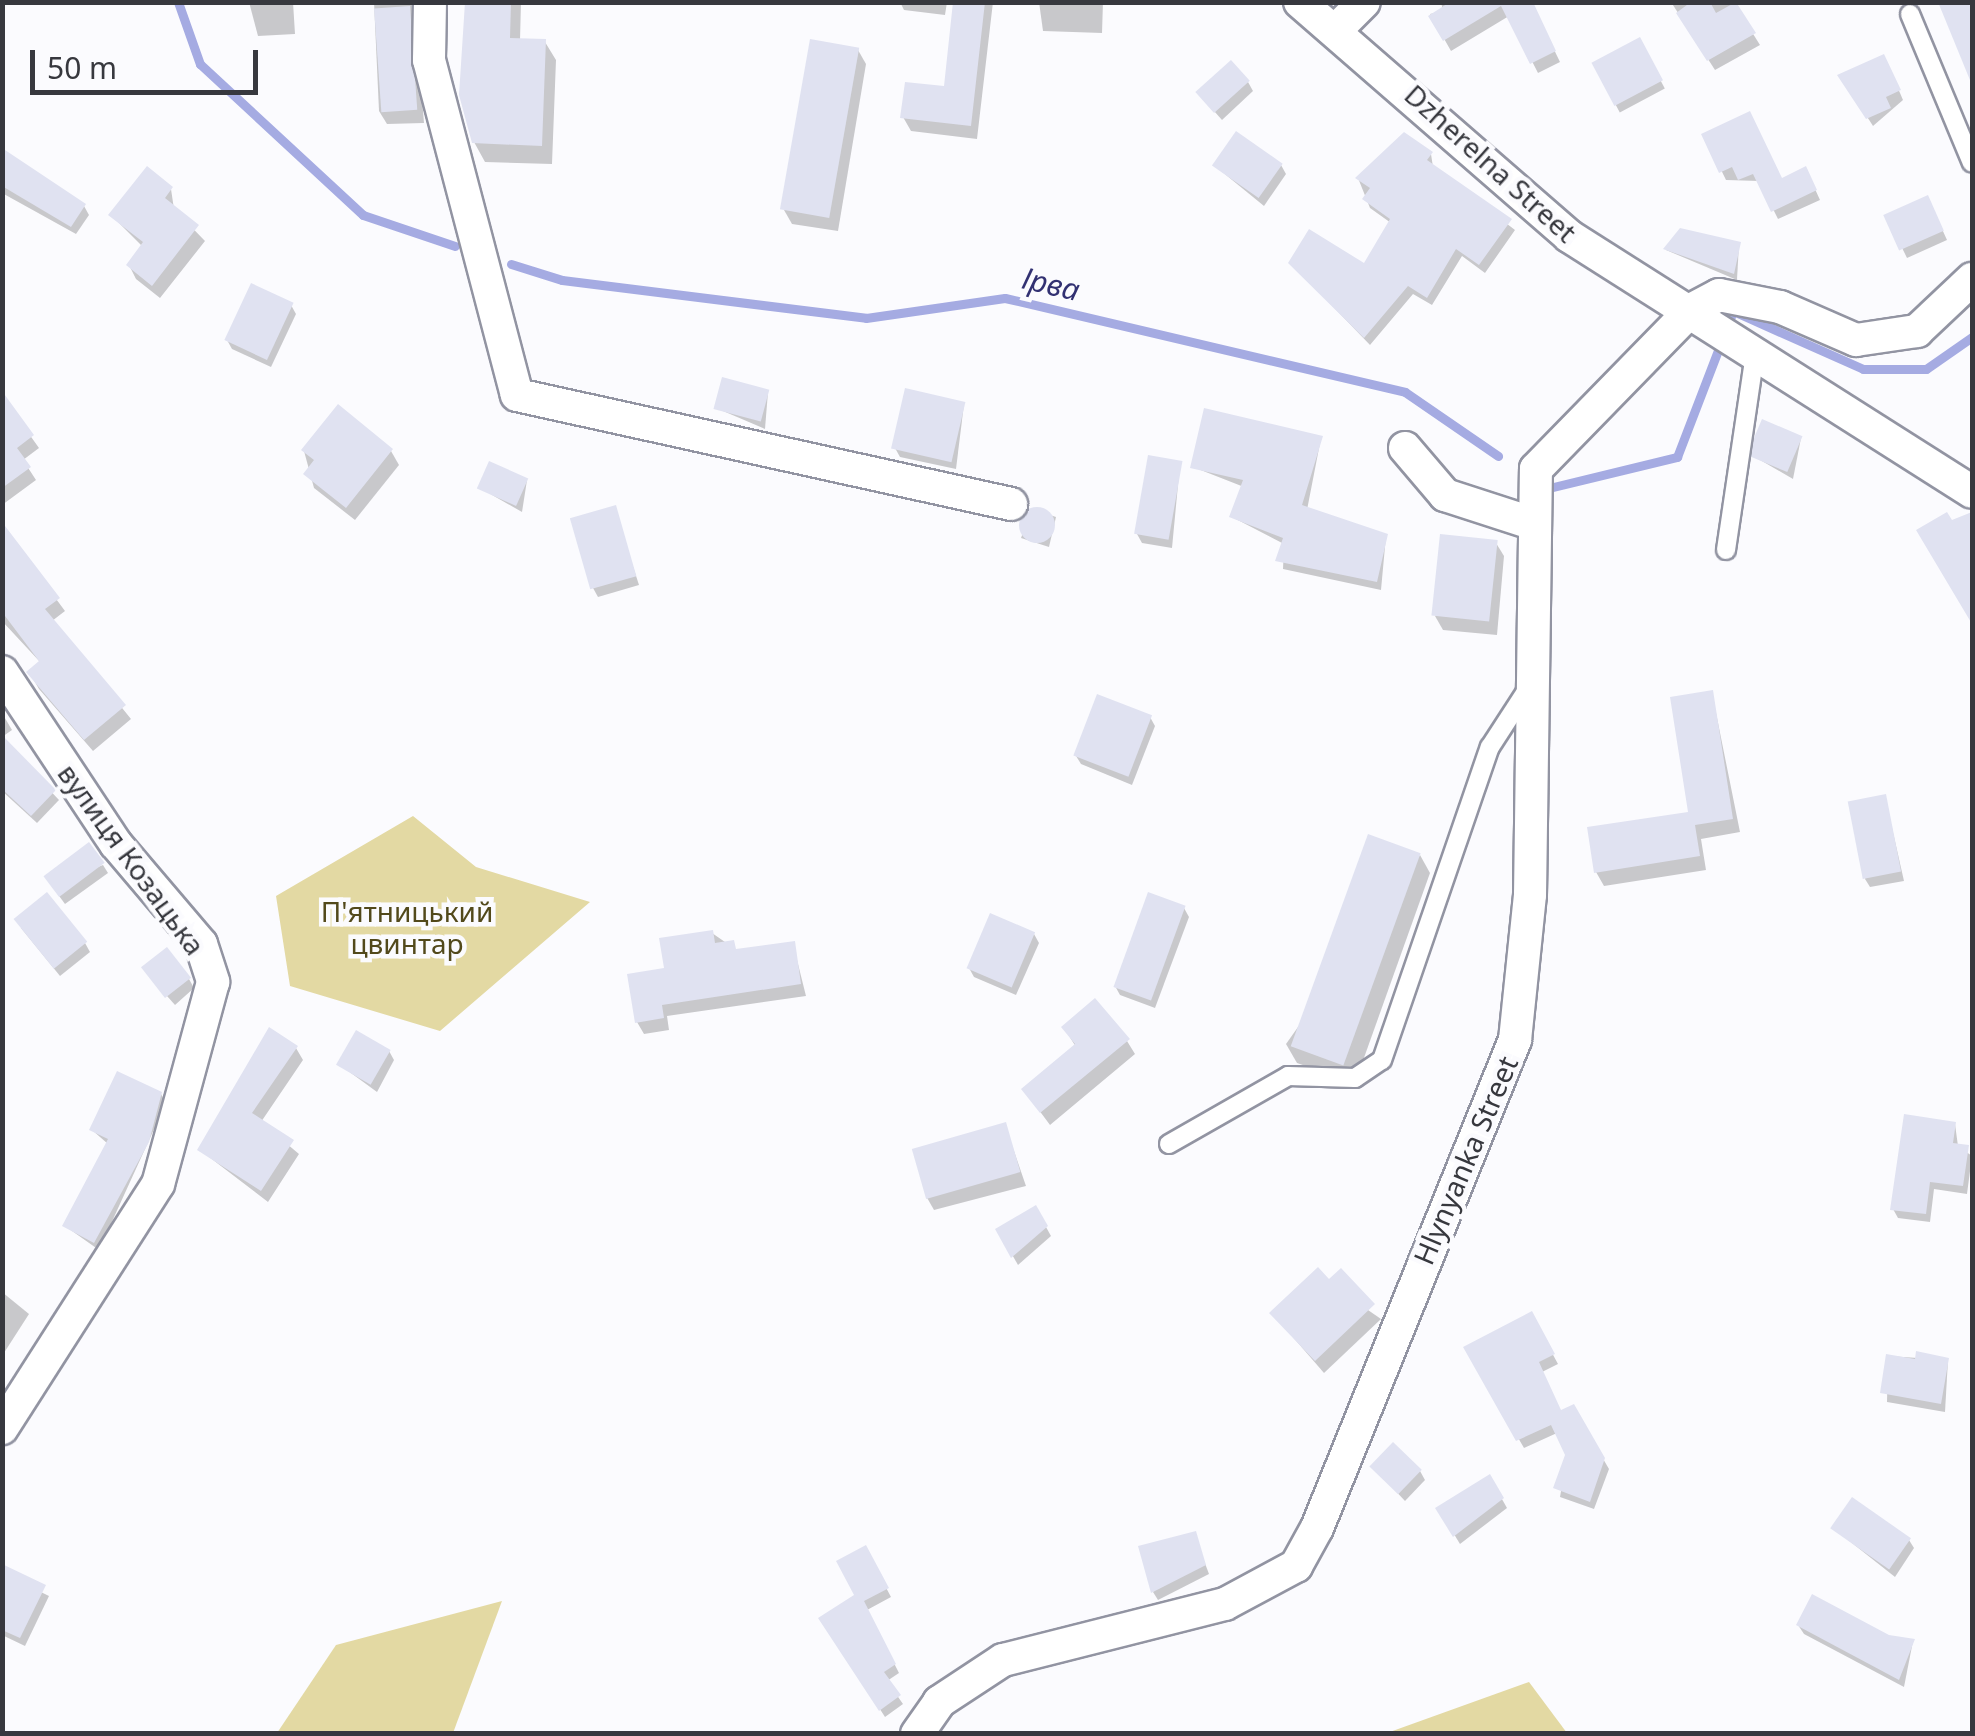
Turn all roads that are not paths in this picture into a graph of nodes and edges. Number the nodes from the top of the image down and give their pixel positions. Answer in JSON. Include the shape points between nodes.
{"nodes":[{"id":1,"x":430,"y":2,"type":"edge"},
{"id":2,"x":1300,"y":2,"type":"edge"},
{"id":3,"x":1364,"y":2,"type":"edge"},
{"id":4,"x":1910,"y":14,"type":"dead end"},
{"id":5,"x":1338,"y":27,"type":"junction"},
{"id":6,"x":1972,"y":164,"type":"edge"},
{"id":7,"x":1972,"y":279,"type":"edge"},
{"id":8,"x":1721,"y":331,"type":"junction"},
{"id":9,"x":1405,"y":448,"type":"dead end"},
{"id":10,"x":1972,"y":492,"type":"edge"},
{"id":11,"x":1011,"y":504,"type":"dead end"},
{"id":12,"x":1532,"y":523,"type":"junction"},
{"id":13,"x":1726,"y":550,"type":"dead end"},
{"id":14,"x":2,"y":672,"type":"edge"},
{"id":15,"x":1533,"y":681,"type":"junction"},
{"id":16,"x":1170,"y":1144,"type":"dead end"},
{"id":17,"x":2,"y":1428,"type":"edge"},
{"id":18,"x":917,"y":1734,"type":"edge"}],
"edges":[{"from":1,"to":11,"type":"street","via":[[429,60],[517,395]]},
{"from":2,"to":5,"type":"street","name":"Dzherelna Street"},
{"from":3,"to":5,"type":"street"},
{"from":4,"to":6,"type":"lane"},
{"from":5,"to":8,"type":"street","name":"Dzherelna Street","via":[[1569,236]]},
{"from":7,"to":8,"type":"street","via":[[1918,331],[1856,340],[1734,298]]},
{"from":8,"to":10,"type":"street","name":"Dzherelna Street"},
{"from":8,"to":12,"type":"street","name":"Hlynyanka Street","via":[[1536,469]]},
{"from":8,"to":13,"type":"lane"},
{"from":9,"to":12,"type":"street","via":[[1445,495]]},
{"from":12,"to":15,"type":"street","name":"Hlynyanka Street"},
{"from":14,"to":17,"type":"street","name":"вулиця Козацька","via":[[116,844],[201,944],[214,982],[158,1184]]},
{"from":15,"to":16,"type":"lane","via":[[1490,747],[1382,1060],[1355,1078],[1288,1076]]},
{"from":15,"to":18,"type":"street","name":"Hlynyanka Street","via":[[1530,895],[1515,1040],[1296,1566],[1225,1604],[1003,1660],[939,1702]]}]}
